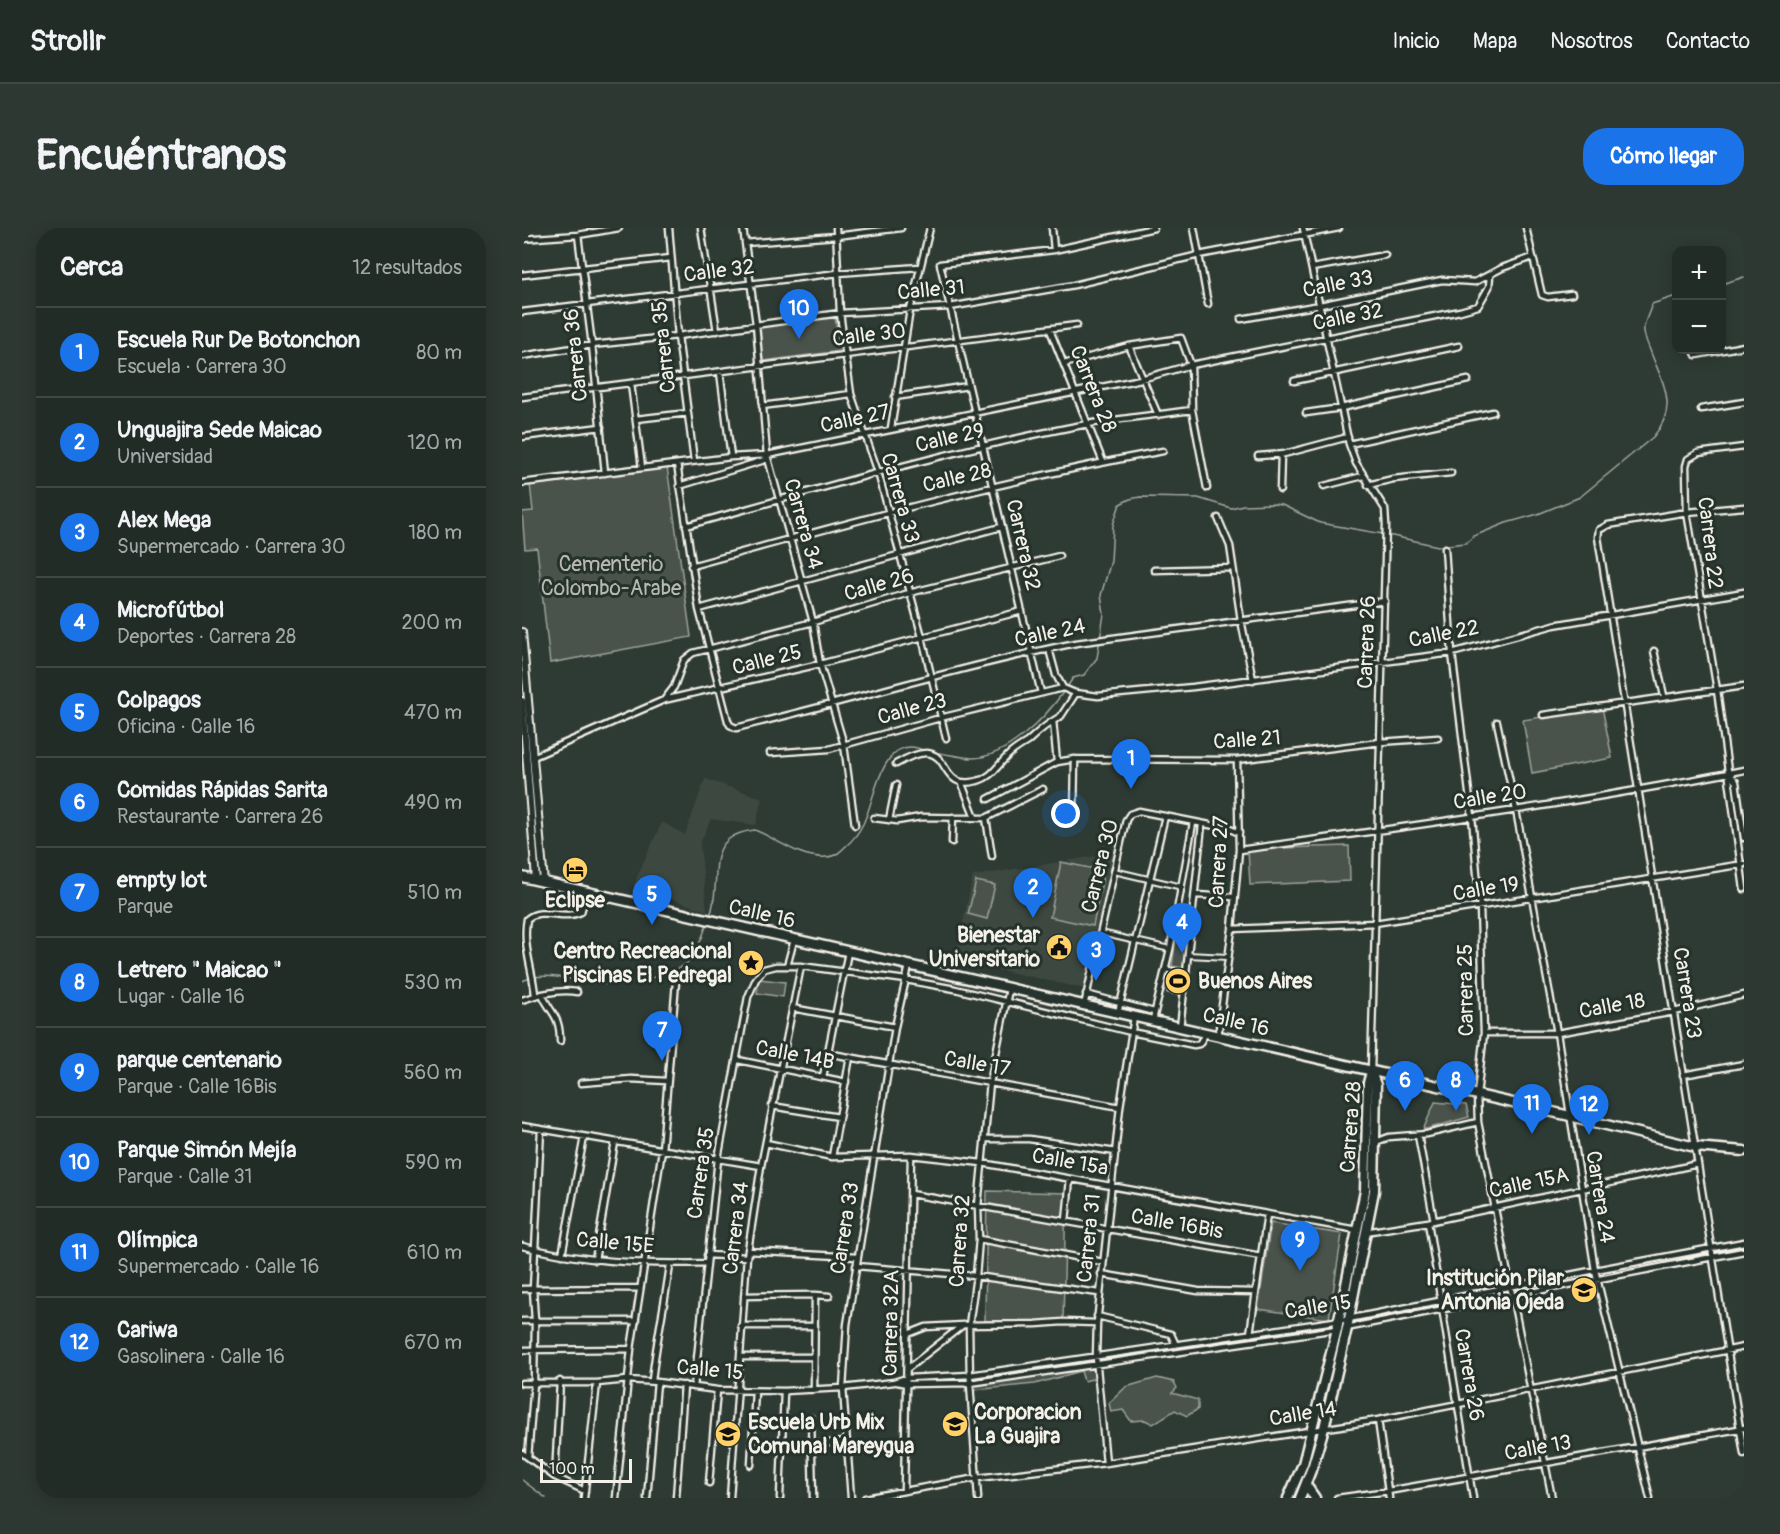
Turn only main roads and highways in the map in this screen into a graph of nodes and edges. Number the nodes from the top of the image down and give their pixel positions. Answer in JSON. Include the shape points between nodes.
{"nodes":[{"id":1,"x":522,"y":877,"type":"edge"},
{"id":2,"x":1371,"y":1072,"type":"junction"},
{"id":3,"x":1744,"y":1151,"type":"edge"},
{"id":4,"x":1362,"y":1231,"type":"junction"},
{"id":5,"x":1343,"y":1324,"type":"junction"},
{"id":6,"x":1306,"y":1485,"type":"junction"},
{"id":7,"x":1288,"y":1498,"type":"edge"},
{"id":8,"x":1300,"y":1498,"type":"edge"},
{"id":9,"x":1315,"y":1498,"type":"edge"}],
"edges":[{"from":1,"to":2,"type":"highway","name":"Calle 16","via":[[1084,1006],[1153,1017],[1180,1028]]},
{"from":2,"to":3,"type":"highway","name":"Calle 16","via":[[1695,1148]]},
{"from":2,"to":4,"type":"highway","name":"Carrera 28"},
{"from":2,"to":4,"type":"highway","name":"Carrera 28","via":[[1376,1085],[1374,1191]]},
{"from":4,"to":5,"type":"highway","name":"Carrera 28"},
{"from":5,"to":6,"type":"highway","name":"Carrera 28","via":[[1324,1428]]},
{"from":5,"to":7,"type":"highway","name":"Carrera 28","via":[[1303,1464]]},
{"from":6,"to":8,"type":"highway","name":"Carrera 28"},
{"from":6,"to":9,"type":"highway"}]}
